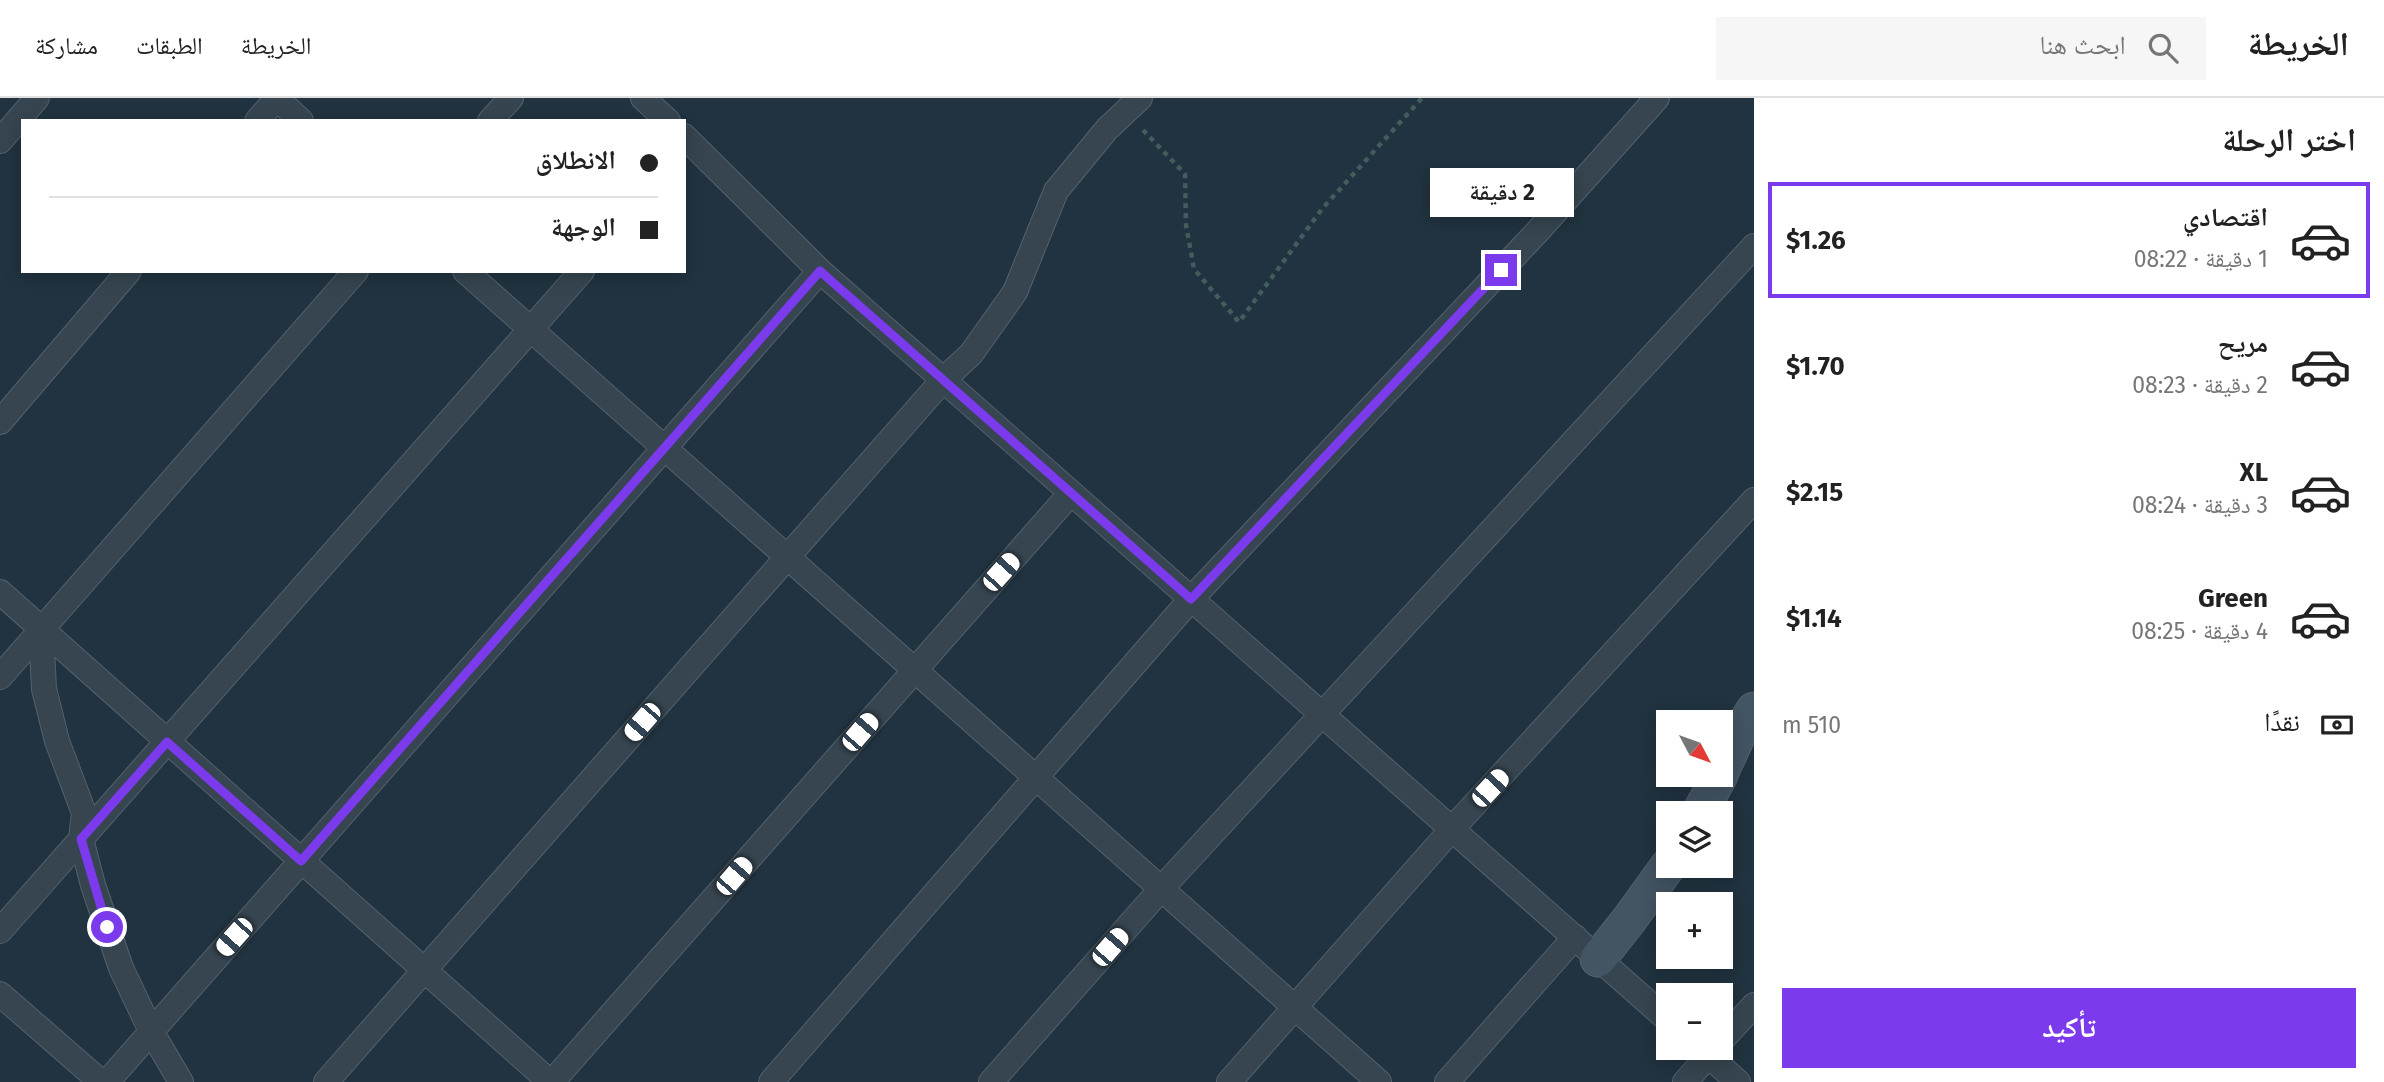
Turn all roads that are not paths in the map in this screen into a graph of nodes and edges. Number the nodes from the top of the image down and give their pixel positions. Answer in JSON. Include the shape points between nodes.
{"nodes":[{"id":1,"x":37,"y":98,"type":"edge"},
{"id":2,"x":277,"y":98,"type":"edge"},
{"id":3,"x":511,"y":98,"type":"edge"},
{"id":4,"x":643,"y":98,"type":"edge"},
{"id":5,"x":1657,"y":98,"type":"edge"},
{"id":6,"x":1132,"y":106,"type":"edge"},
{"id":7,"x":259,"y":119,"type":"edge"},
{"id":8,"x":299,"y":119,"type":"edge"},
{"id":9,"x":492,"y":119,"type":"edge"},
{"id":10,"x":666,"y":119,"type":"edge"},
{"id":11,"x":0,"y":141,"type":"edge"},
{"id":12,"x":688,"y":146,"type":"edge"},
{"id":13,"x":1754,"y":246,"type":"edge"},
{"id":14,"x":820,"y":271,"type":"junction"},
{"id":15,"x":127,"y":273,"type":"edge"},
{"id":16,"x":354,"y":273,"type":"edge"},
{"id":17,"x":467,"y":273,"type":"edge"},
{"id":18,"x":580,"y":273,"type":"edge"},
{"id":19,"x":530,"y":329,"type":"junction"},
{"id":20,"x":943,"y":380,"type":"junction"},
{"id":21,"x":0,"y":422,"type":"edge"},
{"id":22,"x":664,"y":448,"type":"junction"},
{"id":23,"x":1071,"y":493,"type":"junction"},
{"id":24,"x":1754,"y":500,"type":"edge"},
{"id":25,"x":787,"y":557,"type":"junction"},
{"id":26,"x":0,"y":592,"type":"edge"},
{"id":27,"x":1191,"y":599,"type":"junction"},
{"id":28,"x":41,"y":630,"type":"junction"},
{"id":29,"x":915,"y":670,"type":"junction"},
{"id":30,"x":0,"y":677,"type":"edge"},
{"id":31,"x":1754,"y":710,"type":"edge"},
{"id":32,"x":1321,"y":715,"type":"junction"},
{"id":33,"x":167,"y":742,"type":"junction"},
{"id":34,"x":1733,"y":746,"type":"edge"},
{"id":35,"x":1034,"y":777,"type":"junction"},
{"id":36,"x":1452,"y":829,"type":"junction"},
{"id":37,"x":81,"y":839,"type":"junction"},
{"id":38,"x":301,"y":861,"type":"junction"},
{"id":39,"x":1656,"y":878,"type":"edge"},
{"id":40,"x":1161,"y":889,"type":"junction"},
{"id":41,"x":0,"y":932,"type":"edge"},
{"id":42,"x":1587,"y":948,"type":"junction"},
{"id":43,"x":424,"y":970,"type":"junction"},
{"id":44,"x":0,"y":993,"type":"edge"},
{"id":45,"x":1754,"y":1005,"type":"edge"},
{"id":46,"x":1295,"y":1007,"type":"junction"},
{"id":47,"x":1656,"y":1009,"type":"edge"},
{"id":48,"x":1733,"y":1026,"type":"edge"},
{"id":49,"x":151,"y":1031,"type":"junction"},
{"id":50,"x":1702,"y":1060,"type":"edge"},
{"id":51,"x":1720,"y":1060,"type":"edge"},
{"id":52,"x":101,"y":1082,"type":"edge"},
{"id":53,"x":107,"y":1082,"type":"edge"},
{"id":54,"x":181,"y":1082,"type":"edge"},
{"id":55,"x":326,"y":1082,"type":"edge"},
{"id":56,"x":551,"y":1082,"type":"edge"},
{"id":57,"x":771,"y":1082,"type":"edge"},
{"id":58,"x":991,"y":1082,"type":"edge"},
{"id":59,"x":1229,"y":1082,"type":"edge"},
{"id":60,"x":1378,"y":1082,"type":"edge"},
{"id":61,"x":1447,"y":1082,"type":"edge"},
{"id":62,"x":1685,"y":1082,"type":"edge"},
{"id":63,"x":1738,"y":1082,"type":"edge"}],
"edges":[{"from":1,"to":11,"type":"street"},
{"from":2,"to":7,"type":"street"},
{"from":2,"to":8,"type":"street"},
{"from":3,"to":9,"type":"street"},
{"from":4,"to":10,"type":"street"},
{"from":5,"to":27,"type":"street"},
{"from":6,"to":20,"type":"street","via":[[1056,191],[1015,292],[971,354]]},
{"from":12,"to":14,"type":"street"},
{"from":13,"to":32,"type":"street"},
{"from":14,"to":20,"type":"street"},
{"from":14,"to":22,"type":"street"},
{"from":15,"to":21,"type":"street"},
{"from":16,"to":28,"type":"street"},
{"from":17,"to":19,"type":"street"},
{"from":18,"to":19,"type":"street"},
{"from":19,"to":22,"type":"street"},
{"from":19,"to":33,"type":"street"},
{"from":20,"to":23,"type":"street"},
{"from":20,"to":25,"type":"street"},
{"from":22,"to":25,"type":"street"},
{"from":22,"to":38,"type":"street"},
{"from":23,"to":27,"type":"street"},
{"from":23,"to":29,"type":"street"},
{"from":24,"to":36,"type":"street"},
{"from":25,"to":29,"type":"street"},
{"from":25,"to":43,"type":"street"},
{"from":26,"to":28,"type":"street"},
{"from":27,"to":32,"type":"street"},
{"from":27,"to":35,"type":"street"},
{"from":28,"to":30,"type":"street"},
{"from":28,"to":33,"type":"street"},
{"from":28,"to":37,"type":"street","via":[[44,689],[57,741],[84,813]]},
{"from":29,"to":35,"type":"street"},
{"from":29,"to":56,"type":"street"},
{"from":31,"to":34,"type":"street"},
{"from":32,"to":36,"type":"street"},
{"from":32,"to":40,"type":"street"},
{"from":33,"to":37,"type":"street"},
{"from":33,"to":38,"type":"street"},
{"from":35,"to":40,"type":"street"},
{"from":35,"to":57,"type":"street"},
{"from":36,"to":42,"type":"street"},
{"from":36,"to":46,"type":"street"},
{"from":37,"to":41,"type":"street"},
{"from":37,"to":49,"type":"street","via":[[121,968]]},
{"from":38,"to":43,"type":"street"},
{"from":38,"to":49,"type":"street"},
{"from":39,"to":42,"type":"street"},
{"from":40,"to":46,"type":"street"},
{"from":40,"to":58,"type":"street"},
{"from":42,"to":47,"type":"street"},
{"from":42,"to":61,"type":"street"},
{"from":43,"to":55,"type":"street"},
{"from":43,"to":56,"type":"street"},
{"from":44,"to":52,"type":"street"},
{"from":45,"to":48,"type":"street"},
{"from":46,"to":59,"type":"street"},
{"from":46,"to":60,"type":"street"},
{"from":49,"to":53,"type":"street"},
{"from":49,"to":54,"type":"street"},
{"from":50,"to":62,"type":"street"},
{"from":51,"to":63,"type":"street"}]}
